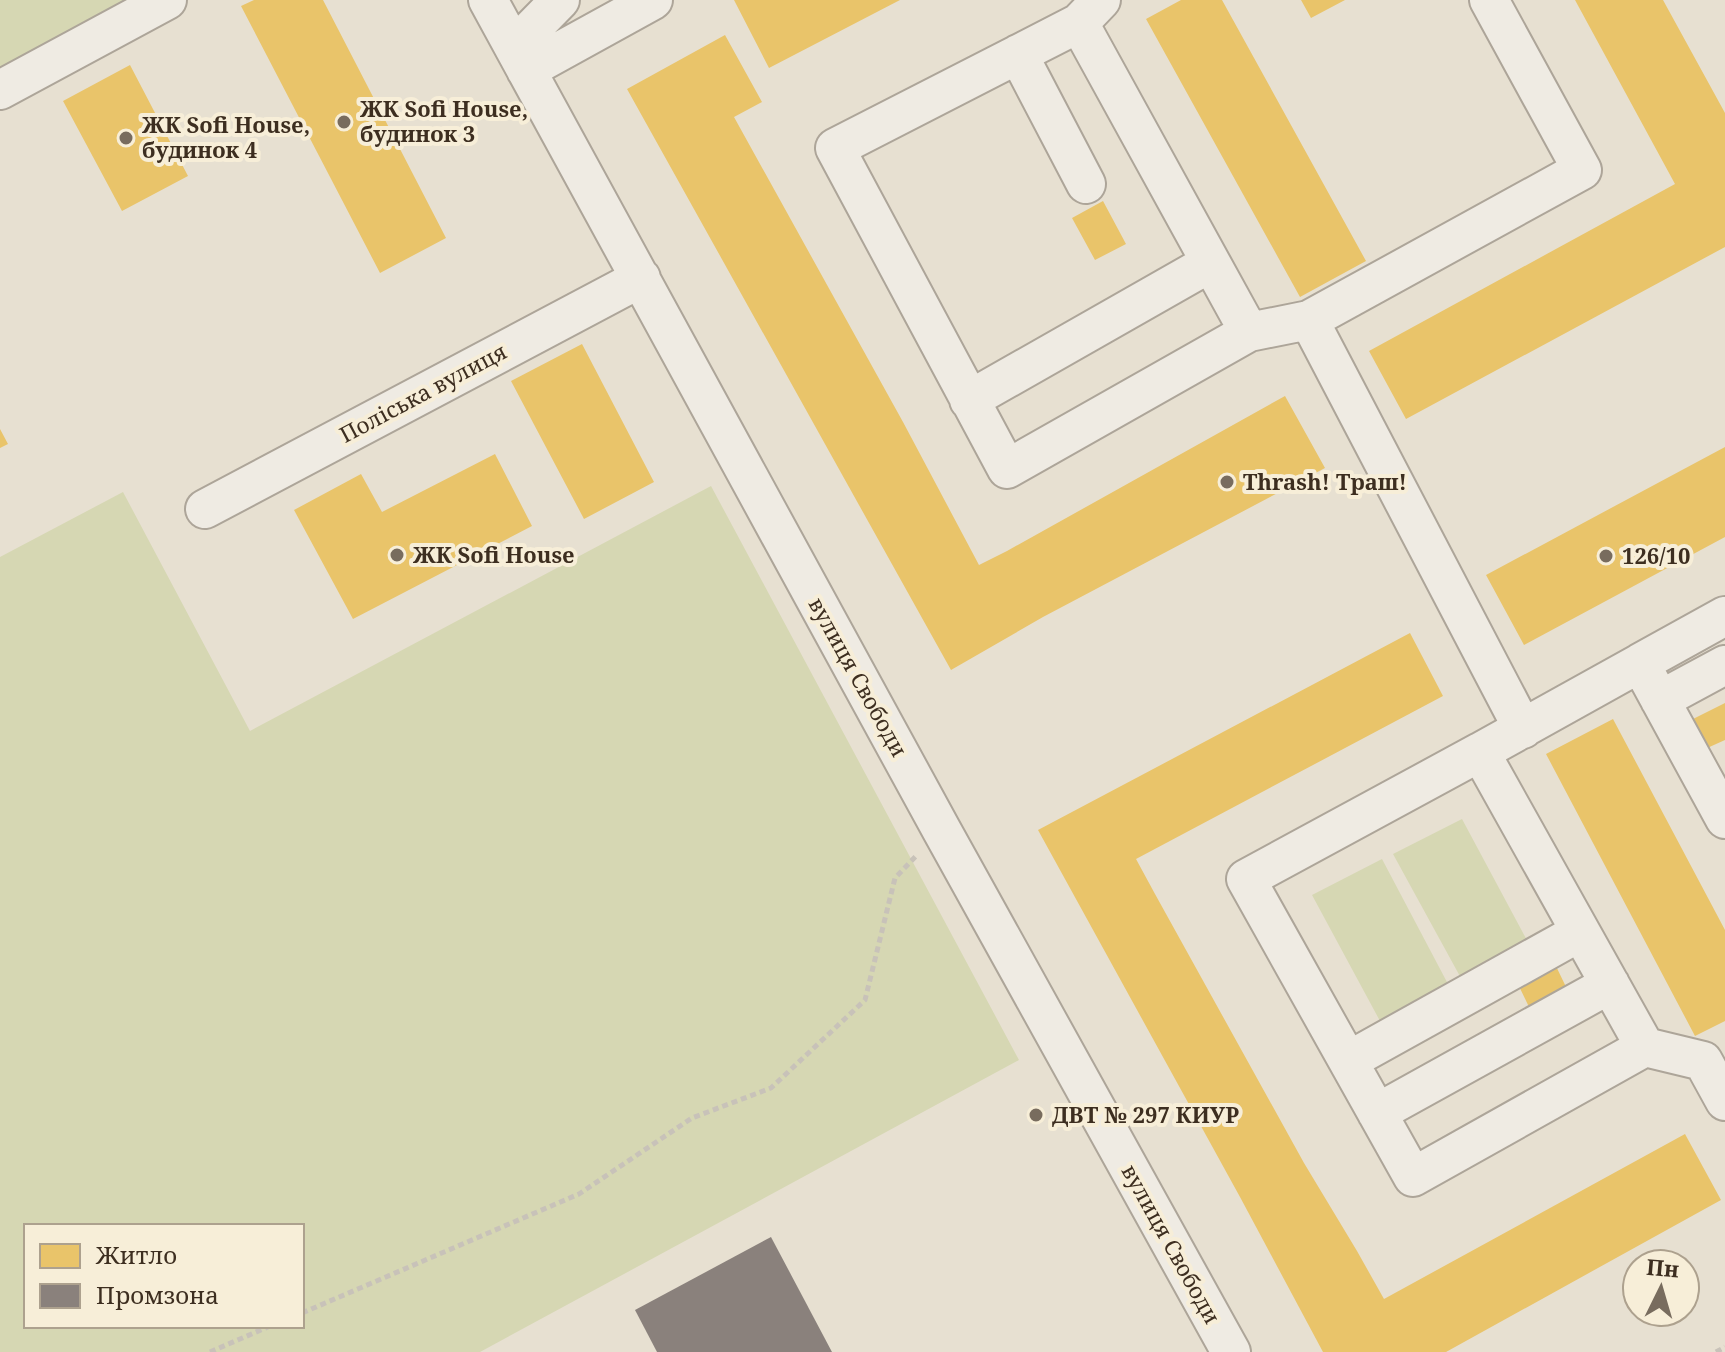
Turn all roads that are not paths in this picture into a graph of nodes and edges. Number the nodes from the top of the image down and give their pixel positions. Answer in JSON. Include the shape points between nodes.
{"nodes":[{"id":1,"x":167,"y":0,"type":"edge"},
{"id":2,"x":488,"y":0,"type":"edge"},
{"id":3,"x":560,"y":0,"type":"edge"},
{"id":4,"x":653,"y":0,"type":"edge"},
{"id":5,"x":1489,"y":0,"type":"edge"},
{"id":6,"x":1090,"y":11,"type":"edge"},
{"id":7,"x":1018,"y":54,"type":"junction"},
{"id":8,"x":520,"y":58,"type":"junction"},
{"id":9,"x":0,"y":90,"type":"edge"},
{"id":10,"x":1086,"y":184,"type":"dead end"},
{"id":11,"x":1210,"y":263,"type":"junction"},
{"id":12,"x":641,"y":278,"type":"junction"},
{"id":13,"x":1309,"y":320,"type":"junction"},
{"id":14,"x":1249,"y":332,"type":"junction"},
{"id":15,"x":969,"y":400,"type":"junction"},
{"id":16,"x":205,"y":509,"type":"dead end"},
{"id":17,"x":1725,"y":616,"type":"edge"},
{"id":18,"x":1640,"y":663,"type":"junction"},
{"id":19,"x":1725,"y":665,"type":"edge"},
{"id":20,"x":1660,"y":700,"type":"junction"},
{"id":21,"x":1523,"y":729,"type":"junction"},
{"id":22,"x":1480,"y":752,"type":"junction"},
{"id":23,"x":1725,"y":819,"type":"edge"},
{"id":24,"x":1580,"y":932,"type":"junction"},
{"id":25,"x":1610,"y":984,"type":"junction"},
{"id":26,"x":1645,"y":1047,"type":"junction"},
{"id":27,"x":1714,"y":1055,"type":"edge"},
{"id":28,"x":1348,"y":1061,"type":"junction"},
{"id":29,"x":1725,"y":1101,"type":"edge"},
{"id":30,"x":1377,"y":1113,"type":"junction"},
{"id":31,"x":1231,"y":1352,"type":"edge"}],
"edges":[{"from":1,"to":9,"type":"street"},
{"from":2,"to":8,"type":"street","name":"вулиця Свободи"},
{"from":3,"to":8,"type":"street"},
{"from":4,"to":8,"type":"street"},
{"from":5,"to":13,"type":"street","via":[[1582,170]]},
{"from":6,"to":7,"type":"street"},
{"from":6,"to":11,"type":"street"},
{"from":7,"to":10,"type":"street"},
{"from":7,"to":15,"type":"street","via":[[835,148]]},
{"from":8,"to":12,"type":"street","name":"вулиця Свободи"},
{"from":11,"to":14,"type":"street"},
{"from":11,"to":15,"type":"street"},
{"from":12,"to":16,"type":"street","name":"Поліська вулиця"},
{"from":12,"to":31,"type":"street","name":"вулиця Свободи"},
{"from":13,"to":14,"type":"street"},
{"from":13,"to":21,"type":"street"},
{"from":14,"to":15,"type":"street","via":[[1007,469]]},
{"from":17,"to":18,"type":"street"},
{"from":18,"to":20,"type":"street"},
{"from":18,"to":21,"type":"street"},
{"from":19,"to":20,"type":"street"},
{"from":20,"to":23,"type":"street"},
{"from":21,"to":22,"type":"street"},
{"from":22,"to":24,"type":"street"},
{"from":22,"to":28,"type":"street","via":[[1246,879]]},
{"from":24,"to":25,"type":"street"},
{"from":24,"to":28,"type":"street"},
{"from":25,"to":26,"type":"street"},
{"from":25,"to":30,"type":"street"},
{"from":26,"to":27,"type":"street"},
{"from":26,"to":30,"type":"street","via":[[1413,1177]]},
{"from":27,"to":29,"type":"street"},
{"from":28,"to":30,"type":"street"}]}
